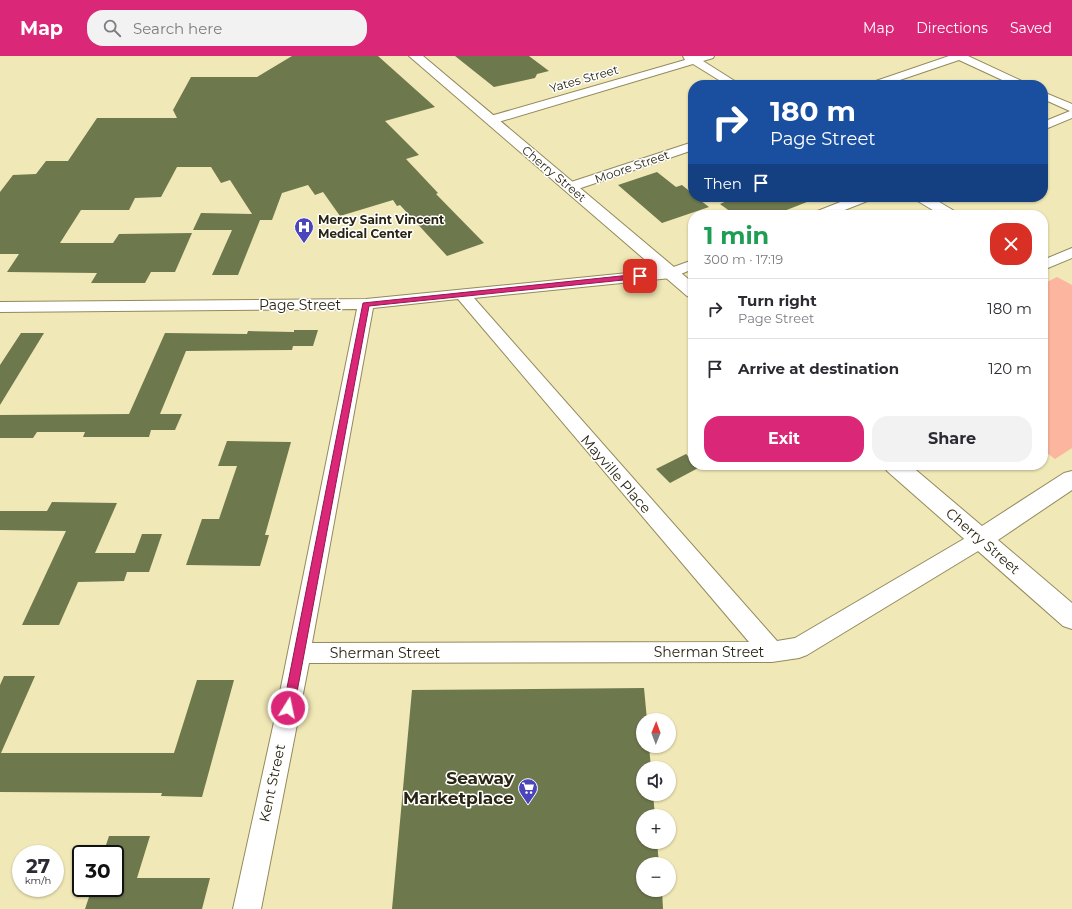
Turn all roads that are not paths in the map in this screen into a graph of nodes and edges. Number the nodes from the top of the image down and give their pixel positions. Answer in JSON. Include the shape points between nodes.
{"nodes":[{"id":1,"x":415,"y":56,"type":"edge"},
{"id":2,"x":709,"y":56,"type":"edge"},
{"id":3,"x":960,"y":56,"type":"edge"},
{"id":4,"x":690,"y":58,"type":"edge"},
{"id":5,"x":726,"y":80,"type":"edge"},
{"id":6,"x":889,"y":80,"type":"edge"},
{"id":7,"x":1011,"y":80,"type":"edge"},
{"id":8,"x":1048,"y":97,"type":"edge"},
{"id":9,"x":1072,"y":108,"type":"edge"},
{"id":10,"x":1072,"y":114,"type":"edge"},
{"id":11,"x":490,"y":120,"type":"junction"},
{"id":12,"x":1048,"y":124,"type":"edge"},
{"id":13,"x":688,"y":148,"type":"edge"},
{"id":14,"x":570,"y":187,"type":"junction"},
{"id":15,"x":852,"y":202,"type":"edge"},
{"id":16,"x":929,"y":202,"type":"edge"},
{"id":17,"x":832,"y":210,"type":"edge"},
{"id":18,"x":943,"y":210,"type":"edge"},
{"id":19,"x":1072,"y":252,"type":"edge"},
{"id":20,"x":1048,"y":264,"type":"edge"},
{"id":21,"x":688,"y":266,"type":"edge"},
{"id":22,"x":671,"y":273,"type":"junction"},
{"id":23,"x":688,"y":288,"type":"edge"},
{"id":24,"x":462,"y":294,"type":"junction"},
{"id":25,"x":366,"y":304,"type":"junction"},
{"id":26,"x":0,"y":307,"type":"edge"},
{"id":27,"x":901,"y":470,"type":"edge"},
{"id":28,"x":1072,"y":479,"type":"edge"},
{"id":29,"x":981,"y":539,"type":"junction"},
{"id":30,"x":1072,"y":618,"type":"edge"},
{"id":31,"x":772,"y":652,"type":"junction"},
{"id":32,"x":299,"y":653,"type":"junction"},
{"id":33,"x":246,"y":909,"type":"edge"}],
"edges":[{"from":1,"to":11,"type":"main road","name":"Cherry Street"},
{"from":2,"to":4,"type":"street","name":"Yates Street"},
{"from":3,"to":6,"type":"street"},
{"from":3,"to":7,"type":"street"},
{"from":4,"to":5,"type":"street"},
{"from":4,"to":11,"type":"street","name":"Yates Street"},
{"from":8,"to":9,"type":"street"},
{"from":10,"to":12,"type":"street"},
{"from":11,"to":14,"type":"main road","name":"Cherry Street"},
{"from":13,"to":14,"type":"street","name":"Moore Street"},
{"from":14,"to":22,"type":"main road","name":"Cherry Street"},
{"from":15,"to":17,"type":"street"},
{"from":16,"to":18,"type":"street"},
{"from":19,"to":20,"type":"street"},
{"from":21,"to":22,"type":"street","name":"Page Street"},
{"from":22,"to":23,"type":"main road","name":"Cherry Street"},
{"from":22,"to":24,"type":"street","name":"Page Street"},
{"from":24,"to":25,"type":"street","name":"Page Street"},
{"from":24,"to":31,"type":"street","name":"Mayville Place"},
{"from":25,"to":26,"type":"street","name":"Page Street"},
{"from":25,"to":32,"type":"street","name":"Kent Street"},
{"from":27,"to":29,"type":"main road","name":"Cherry Street"},
{"from":28,"to":29,"type":"main road","name":"Sherman Street"},
{"from":29,"to":30,"type":"main road","name":"Cherry Street"},
{"from":29,"to":31,"type":"street","name":"Sherman Street","via":[[799,648]]},
{"from":31,"to":32,"type":"street","name":"Sherman Street"},
{"from":32,"to":33,"type":"street","name":"Kent Street"}]}
